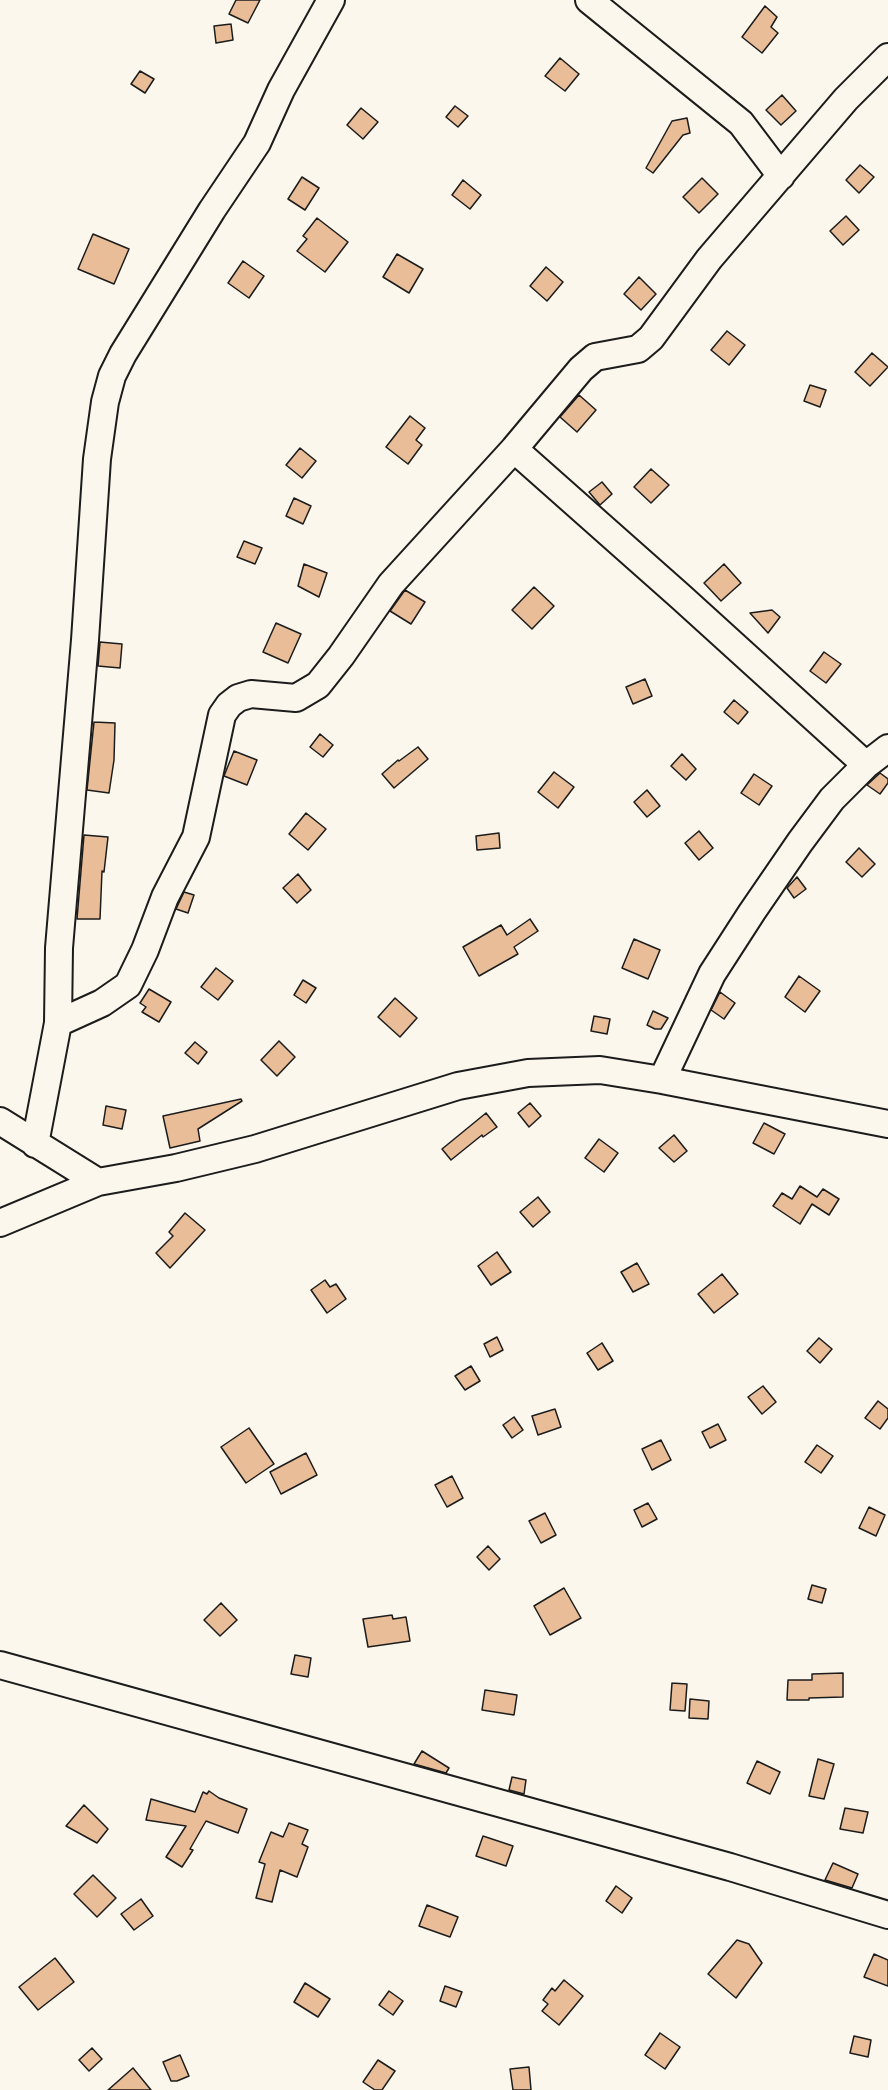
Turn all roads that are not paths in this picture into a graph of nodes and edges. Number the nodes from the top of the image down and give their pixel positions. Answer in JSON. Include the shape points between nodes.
{"nodes":[{"id":1,"x":331,"y":0,"type":"edge"},
{"id":2,"x":589,"y":0,"type":"edge"},
{"id":3,"x":888,"y":57,"type":"edge"},
{"id":4,"x":781,"y":176,"type":"junction"},
{"id":5,"x":514,"y":449,"type":"junction"},
{"id":6,"x":888,"y":748,"type":"edge"},
{"id":7,"x":866,"y":765,"type":"junction"},
{"id":8,"x":58,"y":1023,"type":"junction"},
{"id":9,"x":662,"y":1080,"type":"junction"},
{"id":10,"x":0,"y":1121,"type":"edge"},
{"id":11,"x":888,"y":1124,"type":"edge"},
{"id":12,"x":35,"y":1144,"type":"junction"},
{"id":13,"x":98,"y":1182,"type":"junction"},
{"id":14,"x":0,"y":1222,"type":"edge"},
{"id":15,"x":0,"y":1665,"type":"edge"},
{"id":16,"x":888,"y":1915,"type":"edge"}],
"edges":[{"from":1,"to":8,"type":"street","via":[[281,90],[257,143],[123,354],[105,402],[97,459],[59,948]]},
{"from":2,"to":4,"type":"street","via":[[741,123]]},
{"from":3,"to":4,"type":"street","via":[[846,99]]},
{"from":4,"to":5,"type":"street","via":[[709,259],[651,338],[638,349],[595,357]]},
{"from":5,"to":7,"type":"street"},
{"from":5,"to":8,"type":"street","via":[[391,584],[318,685],[296,698],[251,694],[229,705],[222,715],[195,837],[128,985],[102,1003]]},
{"from":6,"to":7,"type":"street"},
{"from":7,"to":9,"type":"street","via":[[832,799],[752,912],[712,974]]},
{"from":8,"to":12,"type":"street"},
{"from":9,"to":11,"type":"street"},
{"from":9,"to":13,"type":"street","via":[[600,1070],[505,1077],[458,1086],[255,1149]]},
{"from":10,"to":12,"type":"street"},
{"from":12,"to":13,"type":"street"},
{"from":13,"to":14,"type":"street"},
{"from":15,"to":16,"type":"street","via":[[730,1867]]}]}
